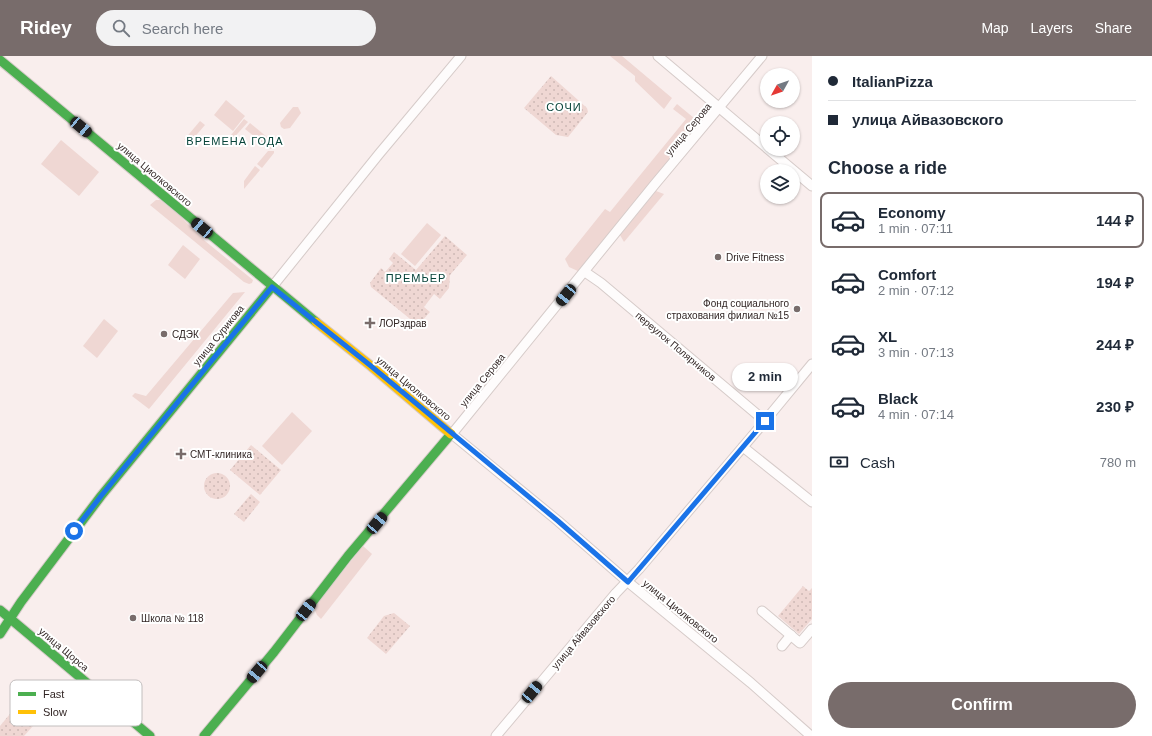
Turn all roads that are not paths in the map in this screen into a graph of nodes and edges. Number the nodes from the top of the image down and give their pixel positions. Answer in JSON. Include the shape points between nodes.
{"nodes":[{"id":1,"x":461,"y":56,"type":"edge"},
{"id":2,"x":658,"y":56,"type":"edge"},
{"id":3,"x":762,"y":56,"type":"edge"},
{"id":4,"x":0,"y":60,"type":"edge"},
{"id":5,"x":720,"y":108,"type":"junction"},
{"id":6,"x":760,"y":141,"type":"edge"},
{"id":7,"x":777,"y":156,"type":"edge"},
{"id":8,"x":812,"y":186,"type":"edge"},
{"id":9,"x":585,"y":272,"type":"junction"},
{"id":10,"x":272,"y":287,"type":"junction"},
{"id":11,"x":812,"y":364,"type":"edge"},
{"id":12,"x":765,"y":421,"type":"junction"},
{"id":13,"x":452,"y":434,"type":"junction"},
{"id":14,"x":742,"y":448,"type":"junction"},
{"id":15,"x":812,"y":502,"type":"edge"},
{"id":16,"x":628,"y":582,"type":"junction"},
{"id":17,"x":0,"y":610,"type":"edge"},
{"id":18,"x":762,"y":611,"type":"dead end"},
{"id":19,"x":10,"y":619,"type":"junction"},
{"id":20,"x":812,"y":629,"type":"edge"},
{"id":21,"x":0,"y":634,"type":"edge"},
{"id":22,"x":791,"y":635,"type":"junction"},
{"id":23,"x":782,"y":646,"type":"dead end"},
{"id":24,"x":83,"y":680,"type":"edge"},
{"id":25,"x":138,"y":726,"type":"edge"},
{"id":26,"x":150,"y":736,"type":"edge"},
{"id":27,"x":204,"y":736,"type":"edge"},
{"id":28,"x":496,"y":736,"type":"edge"},
{"id":29,"x":811,"y":736,"type":"edge"}],
"edges":[{"from":1,"to":10,"type":"street","name":"улица Сурикова","via":[[378,154]]},
{"from":2,"to":5,"type":"street"},
{"from":3,"to":5,"type":"street","name":"улица Серова"},
{"from":4,"to":10,"type":"street","name":"улица Циолковского"},
{"from":5,"to":6,"type":"street"},
{"from":5,"to":9,"type":"street","name":"улица Серова"},
{"from":7,"to":8,"type":"street"},
{"from":9,"to":12,"type":"street","name":"переулок Полярников"},
{"from":9,"to":13,"type":"street","name":"улица Серова"},
{"from":10,"to":13,"type":"street","name":"улица Циолковского"},
{"from":10,"to":19,"type":"street","name":"улица Сурикова","via":[[101,496]]},
{"from":11,"to":12,"type":"street","name":"улица Айвазовского"},
{"from":12,"to":14,"type":"street","name":"улица Айвазовского"},
{"from":13,"to":16,"type":"street","name":"улица Циолковского"},
{"from":13,"to":27,"type":"street","name":"улица Серова","via":[[348,556],[274,652]]},
{"from":14,"to":15,"type":"street"},
{"from":14,"to":16,"type":"street","name":"улица Айвазовского"},
{"from":16,"to":28,"type":"street","name":"улица Айвазовского"},
{"from":16,"to":29,"type":"street","name":"улица Циолковского"},
{"from":17,"to":19,"type":"street","name":"улица Щорса"},
{"from":18,"to":22,"type":"street"},
{"from":19,"to":21,"type":"street","name":"улица Сурикова"},
{"from":19,"to":24,"type":"street","name":"улица Щорса"},
{"from":20,"to":22,"type":"street","via":[[800,643]]},
{"from":22,"to":23,"type":"street"},
{"from":25,"to":26,"type":"street","name":"улица Щорса"}]}
